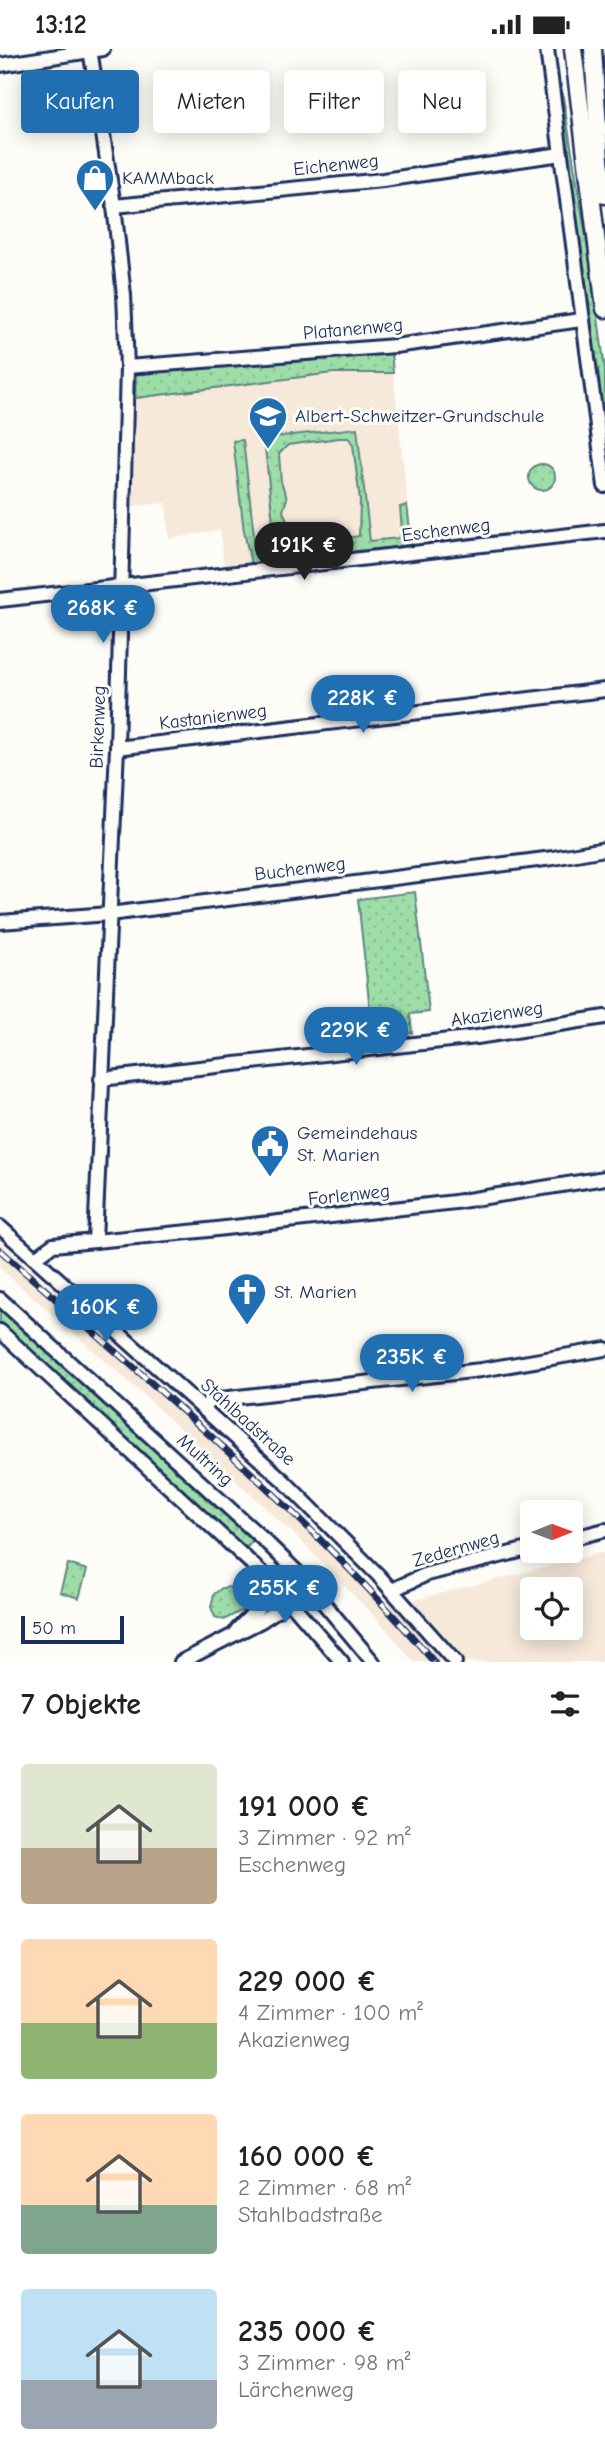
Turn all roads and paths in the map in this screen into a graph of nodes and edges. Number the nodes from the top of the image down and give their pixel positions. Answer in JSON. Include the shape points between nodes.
{"nodes":[{"id":1,"x":547,"y":49,"type":"edge"},
{"id":2,"x":573,"y":49,"type":"edge"},
{"id":3,"x":593,"y":49,"type":"edge"},
{"id":4,"x":94,"y":50,"type":"edge"},
{"id":5,"x":0,"y":65,"type":"edge"},
{"id":6,"x":561,"y":154,"type":"junction"},
{"id":7,"x":605,"y":195,"type":"edge"},
{"id":8,"x":114,"y":206,"type":"junction"},
{"id":9,"x":605,"y":309,"type":"edge"},
{"id":10,"x":581,"y":320,"type":"junction"},
{"id":11,"x":127,"y":367,"type":"junction"},
{"id":12,"x":605,"y":486,"type":"edge"},
{"id":13,"x":605,"y":531,"type":"edge"},
{"id":14,"x":122,"y":586,"type":"junction"},
{"id":15,"x":0,"y":600,"type":"edge"},
{"id":16,"x":605,"y":690,"type":"edge"},
{"id":17,"x":117,"y":747,"type":"junction"},
{"id":18,"x":605,"y":849,"type":"edge"},
{"id":19,"x":109,"y":914,"type":"junction"},
{"id":20,"x":0,"y":922,"type":"edge"},
{"id":21,"x":605,"y":1017,"type":"edge"},
{"id":22,"x":101,"y":1079,"type":"junction"},
{"id":23,"x":605,"y":1178,"type":"edge"},
{"id":24,"x":0,"y":1227,"type":"edge"},
{"id":25,"x":95,"y":1241,"type":"junction"},
{"id":26,"x":35,"y":1258,"type":"junction"},
{"id":27,"x":0,"y":1299,"type":"edge"},
{"id":28,"x":0,"y":1331,"type":"edge"},
{"id":29,"x":605,"y":1349,"type":"edge"},
{"id":30,"x":204,"y":1408,"type":"junction"},
{"id":31,"x":605,"y":1530,"type":"edge"},
{"id":32,"x":583,"y":1536,"type":"edge"},
{"id":33,"x":520,"y":1551,"type":"edge"},
{"id":34,"x":301,"y":1576,"type":"junction"},
{"id":35,"x":279,"y":1589,"type":"junction"},
{"id":36,"x":392,"y":1590,"type":"junction"},
{"id":37,"x":289,"y":1599,"type":"junction"},
{"id":38,"x":232,"y":1635,"type":"junction"},
{"id":39,"x":181,"y":1662,"type":"edge"},
{"id":40,"x":342,"y":1662,"type":"edge"},
{"id":41,"x":373,"y":1662,"type":"edge"},
{"id":42,"x":455,"y":1662,"type":"edge"}],
"edges":[{"from":1,"to":6,"type":"street"},
{"from":2,"to":9,"type":"main road"},
{"from":3,"to":7,"type":"main road"},
{"from":4,"to":5,"type":"street"},
{"from":4,"to":8,"type":"street","name":"Birkenweg"},
{"from":6,"to":8,"type":"street","name":"Eichenweg","via":[[383,180]]},
{"from":6,"to":10,"type":"street"},
{"from":8,"to":11,"type":"street","name":"Birkenweg"},
{"from":10,"to":11,"type":"street","name":"Platanenweg","via":[[395,346]]},
{"from":10,"to":12,"type":"street"},
{"from":11,"to":14,"type":"street","name":"Birkenweg"},
{"from":13,"to":14,"type":"street","name":"Eschenweg"},
{"from":14,"to":15,"type":"street","name":"Eschenweg"},
{"from":14,"to":17,"type":"street","name":"Birkenweg"},
{"from":16,"to":17,"type":"street","name":"Kastanienweg"},
{"from":17,"to":19,"type":"street","name":"Birkenweg"},
{"from":18,"to":19,"type":"street","name":"Buchenweg"},
{"from":19,"to":20,"type":"street","name":"Buchenweg"},
{"from":19,"to":22,"type":"street","name":"Birkenweg"},
{"from":21,"to":22,"type":"street","name":"Akazienweg","via":[[477,1037]]},
{"from":22,"to":25,"type":"street","name":"Birkenweg"},
{"from":23,"to":25,"type":"street","name":"Forlenweg","via":[[455,1202]]},
{"from":24,"to":26,"type":"street","name":"Stahlbadstraße"},
{"from":25,"to":26,"type":"street","name":"Forlenweg","via":[[53,1245]]},
{"from":26,"to":30,"type":"street","name":"Stahlbadstraße"},
{"from":27,"to":34,"type":"street","name":"Multring"},
{"from":28,"to":35,"type":"street"},
{"from":29,"to":30,"type":"street","via":[[481,1370],[211,1400]]},
{"from":30,"to":36,"type":"street","name":"Stahlbadstraße"},
{"from":31,"to":32,"type":"street"},
{"from":33,"to":36,"type":"street","name":"Zedernweg","via":[[427,1574]]},
{"from":34,"to":35,"type":"street"},
{"from":34,"to":37,"type":"street"},
{"from":34,"to":41,"type":"street","name":"Multring"},
{"from":35,"to":37,"type":"street"},
{"from":35,"to":38,"type":"street"},
{"from":36,"to":42,"type":"street","name":"Stahlbadstraße"},
{"from":37,"to":38,"type":"street","via":[[261,1621]]},
{"from":37,"to":40,"type":"street"},
{"from":38,"to":39,"type":"street"}]}
